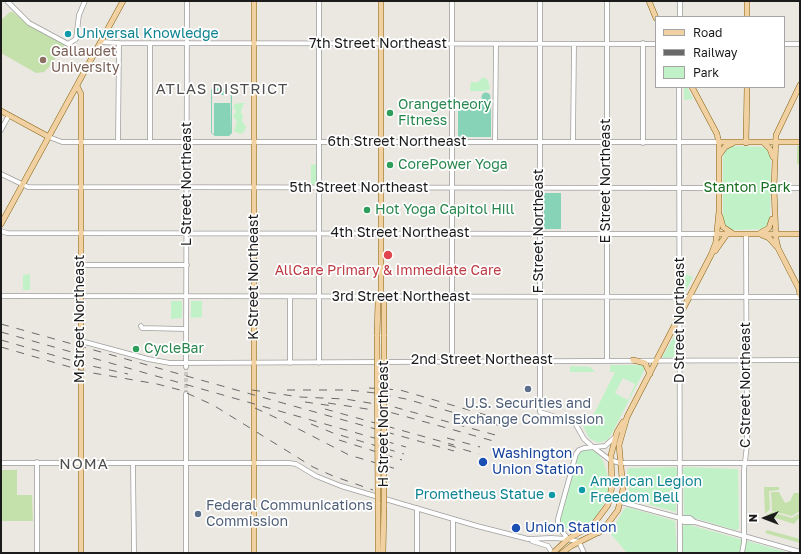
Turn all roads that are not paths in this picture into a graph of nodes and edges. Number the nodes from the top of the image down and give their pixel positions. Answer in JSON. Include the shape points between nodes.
{"nodes":[{"id":1,"x":7,"y":1,"type":"edge"},
{"id":2,"x":84,"y":1,"type":"edge"},
{"id":3,"x":123,"y":1,"type":"edge"},
{"id":4,"x":187,"y":1,"type":"edge"},
{"id":5,"x":254,"y":1,"type":"edge"},
{"id":6,"x":319,"y":1,"type":"edge"},
{"id":7,"x":381,"y":1,"type":"edge"},
{"id":8,"x":452,"y":1,"type":"edge"},
{"id":9,"x":540,"y":1,"type":"edge"},
{"id":10,"x":607,"y":1,"type":"edge"},
{"id":11,"x":649,"y":1,"type":"edge"},
{"id":12,"x":680,"y":1,"type":"edge"},
{"id":13,"x":747,"y":1,"type":"edge"},
{"id":14,"x":654,"y":11,"type":"junction"},
{"id":15,"x":655,"y":16,"type":"edge"},
{"id":16,"x":658,"y":16,"type":"edge"},
{"id":17,"x":680,"y":16,"type":"edge"},
{"id":18,"x":747,"y":16,"type":"edge"},
{"id":19,"x":101,"y":42,"type":"junction"},
{"id":20,"x":150,"y":43,"type":"junction"},
{"id":21,"x":118,"y":44,"type":"junction"},
{"id":22,"x":187,"y":44,"type":"junction"},
{"id":23,"x":254,"y":44,"type":"junction"},
{"id":24,"x":319,"y":44,"type":"junction"},
{"id":25,"x":382,"y":44,"type":"junction"},
{"id":26,"x":452,"y":44,"type":"junction"},
{"id":27,"x":496,"y":44,"type":"junction"},
{"id":28,"x":540,"y":44,"type":"junction"},
{"id":29,"x":574,"y":44,"type":"junction"},
{"id":30,"x":607,"y":44,"type":"junction"},
{"id":31,"x":643,"y":44,"type":"junction"},
{"id":32,"x":655,"y":44,"type":"edge"},
{"id":33,"x":785,"y":44,"type":"edge"},
{"id":34,"x":800,"y":44,"type":"edge"},
{"id":35,"x":800,"y":85,"type":"edge"},
{"id":36,"x":77,"y":86,"type":"junction"},
{"id":37,"x":680,"y":88,"type":"edge"},
{"id":38,"x":693,"y":88,"type":"edge"},
{"id":39,"x":697,"y":88,"type":"edge"},
{"id":40,"x":747,"y":88,"type":"edge"},
{"id":41,"x":1,"y":112,"type":"edge"},
{"id":42,"x":9,"y":115,"type":"junction"},
{"id":43,"x":1,"y":130,"type":"edge"},
{"id":44,"x":48,"y":137,"type":"junction"},
{"id":45,"x":81,"y":142,"type":"junction"},
{"id":46,"x":118,"y":142,"type":"junction"},
{"id":47,"x":150,"y":142,"type":"junction"},
{"id":48,"x":187,"y":142,"type":"junction"},
{"id":49,"x":254,"y":142,"type":"junction"},
{"id":50,"x":320,"y":142,"type":"junction"},
{"id":51,"x":381,"y":142,"type":"junction"},
{"id":52,"x":452,"y":142,"type":"junction"},
{"id":53,"x":495,"y":142,"type":"junction"},
{"id":54,"x":539,"y":142,"type":"junction"},
{"id":55,"x":573,"y":142,"type":"junction"},
{"id":56,"x":606,"y":142,"type":"junction"},
{"id":57,"x":643,"y":142,"type":"junction"},
{"id":58,"x":679,"y":142,"type":"junction"},
{"id":59,"x":719,"y":142,"type":"junction"},
{"id":60,"x":736,"y":142,"type":"junction"},
{"id":61,"x":800,"y":142,"type":"edge"},
{"id":62,"x":746,"y":143,"type":"junction"},
{"id":63,"x":769,"y":143,"type":"junction"},
{"id":64,"x":719,"y":155,"type":"junction"},
{"id":65,"x":774,"y":161,"type":"junction"},
{"id":66,"x":1,"y":174,"type":"edge"},
{"id":67,"x":22,"y":186,"type":"junction"},
{"id":68,"x":81,"y":188,"type":"junction"},
{"id":69,"x":187,"y":188,"type":"junction"},
{"id":70,"x":254,"y":188,"type":"junction"},
{"id":71,"x":320,"y":188,"type":"junction"},
{"id":72,"x":381,"y":188,"type":"junction"},
{"id":73,"x":452,"y":188,"type":"junction"},
{"id":74,"x":539,"y":188,"type":"junction"},
{"id":75,"x":607,"y":188,"type":"junction"},
{"id":76,"x":679,"y":188,"type":"junction"},
{"id":77,"x":719,"y":188,"type":"junction"},
{"id":78,"x":774,"y":188,"type":"junction"},
{"id":79,"x":800,"y":188,"type":"edge"},
{"id":80,"x":719,"y":212,"type":"junction"},
{"id":81,"x":774,"y":212,"type":"junction"},
{"id":82,"x":1,"y":224,"type":"edge"},
{"id":83,"x":1,"y":232,"type":"edge"},
{"id":84,"x":81,"y":233,"type":"junction"},
{"id":85,"x":187,"y":233,"type":"junction"},
{"id":86,"x":254,"y":233,"type":"junction"},
{"id":87,"x":319,"y":233,"type":"junction"},
{"id":88,"x":381,"y":233,"type":"junction"},
{"id":89,"x":606,"y":233,"type":"junction"},
{"id":90,"x":679,"y":233,"type":"junction"},
{"id":91,"x":452,"y":234,"type":"junction"},
{"id":92,"x":539,"y":234,"type":"junction"},
{"id":93,"x":717,"y":234,"type":"junction"},
{"id":94,"x":727,"y":234,"type":"junction"},
{"id":95,"x":734,"y":234,"type":"junction"},
{"id":96,"x":746,"y":234,"type":"junction"},
{"id":97,"x":757,"y":234,"type":"junction"},
{"id":98,"x":775,"y":234,"type":"junction"},
{"id":99,"x":800,"y":234,"type":"edge"},
{"id":100,"x":778,"y":248,"type":"junction"},
{"id":101,"x":711,"y":255,"type":"junction"},
{"id":102,"x":81,"y":265,"type":"junction"},
{"id":103,"x":187,"y":265,"type":"junction"},
{"id":104,"x":799,"y":289,"type":"edge"},
{"id":105,"x":1,"y":296,"type":"edge"},
{"id":106,"x":800,"y":296,"type":"edge"},
{"id":107,"x":81,"y":297,"type":"junction"},
{"id":108,"x":186,"y":297,"type":"junction"},
{"id":109,"x":254,"y":297,"type":"junction"},
{"id":110,"x":290,"y":297,"type":"junction"},
{"id":111,"x":319,"y":297,"type":"junction"},
{"id":112,"x":381,"y":297,"type":"junction"},
{"id":113,"x":452,"y":297,"type":"junction"},
{"id":114,"x":540,"y":297,"type":"junction"},
{"id":115,"x":607,"y":297,"type":"junction"},
{"id":116,"x":679,"y":297,"type":"junction"},
{"id":117,"x":690,"y":297,"type":"junction"},
{"id":118,"x":746,"y":297,"type":"junction"},
{"id":119,"x":679,"y":317,"type":"junction"},
{"id":120,"x":141,"y":326,"type":"dead end"},
{"id":121,"x":186,"y":329,"type":"junction"},
{"id":122,"x":81,"y":341,"type":"junction"},
{"id":123,"x":452,"y":360,"type":"junction"},
{"id":124,"x":540,"y":360,"type":"junction"},
{"id":125,"x":607,"y":360,"type":"junction"},
{"id":126,"x":633,"y":360,"type":"junction"},
{"id":127,"x":657,"y":360,"type":"junction"},
{"id":128,"x":680,"y":360,"type":"junction"},
{"id":129,"x":747,"y":360,"type":"junction"},
{"id":130,"x":800,"y":360,"type":"edge"},
{"id":131,"x":254,"y":362,"type":"junction"},
{"id":132,"x":290,"y":363,"type":"junction"},
{"id":133,"x":320,"y":363,"type":"junction"},
{"id":134,"x":186,"y":364,"type":"junction"},
{"id":135,"x":650,"y":374,"type":"junction"},
{"id":136,"x":186,"y":394,"type":"tunnel mouth"},
{"id":137,"x":627,"y":417,"type":"junction"},
{"id":138,"x":616,"y":437,"type":"junction"},
{"id":139,"x":593,"y":447,"type":"junction"},
{"id":140,"x":610,"y":460,"type":"junction"},
{"id":141,"x":37,"y":462,"type":"junction"},
{"id":142,"x":81,"y":462,"type":"junction"},
{"id":143,"x":186,"y":462,"type":"junction"},
{"id":144,"x":1,"y":463,"type":"edge"},
{"id":145,"x":133,"y":463,"type":"junction"},
{"id":146,"x":254,"y":463,"type":"junction"},
{"id":147,"x":620,"y":463,"type":"junction"},
{"id":148,"x":680,"y":463,"type":"junction"},
{"id":149,"x":745,"y":463,"type":"junction"},
{"id":150,"x":800,"y":463,"type":"edge"},
{"id":151,"x":621,"y":502,"type":"junction"},
{"id":152,"x":381,"y":504,"type":"junction"},
{"id":153,"x":417,"y":508,"type":"junction"},
{"id":154,"x":680,"y":518,"type":"junction"},
{"id":155,"x":453,"y":519,"type":"junction"},
{"id":156,"x":597,"y":521,"type":"junction"},
{"id":157,"x":587,"y":530,"type":"junction"},
{"id":158,"x":599,"y":533,"type":"junction"},
{"id":159,"x":744,"y":536,"type":"junction"},
{"id":160,"x":528,"y":539,"type":"junction"},
{"id":161,"x":568,"y":539,"type":"junction"},
{"id":162,"x":579,"y":542,"type":"junction"},
{"id":163,"x":800,"y":552,"type":"edge"},
{"id":164,"x":37,"y":553,"type":"edge"},
{"id":165,"x":81,"y":553,"type":"edge"},
{"id":166,"x":134,"y":553,"type":"edge"},
{"id":167,"x":186,"y":553,"type":"edge"},
{"id":168,"x":254,"y":553,"type":"edge"},
{"id":169,"x":378,"y":553,"type":"edge"},
{"id":170,"x":383,"y":553,"type":"edge"},
{"id":171,"x":417,"y":553,"type":"edge"},
{"id":172,"x":452,"y":553,"type":"edge"},
{"id":173,"x":552,"y":553,"type":"edge"},
{"id":174,"x":562,"y":553,"type":"edge"},
{"id":175,"x":584,"y":553,"type":"edge"},
{"id":176,"x":680,"y":553,"type":"edge"},
{"id":177,"x":742,"y":553,"type":"edge"}],
"edges":[{"from":1,"to":2,"type":"street","via":[[29,22],[68,44],[76,39],[79,15]]},
{"from":3,"to":19,"type":"main road"},
{"from":4,"to":22,"type":"street","name":"L Street Northeast"},
{"from":5,"to":23,"type":"main road","name":"K Street Northeast"},
{"from":6,"to":24,"type":"street"},
{"from":7,"to":25,"type":"main road","name":"H Street Northeast"},
{"from":8,"to":26,"type":"street"},
{"from":9,"to":28,"type":"street","name":"F Street Northeast"},
{"from":10,"to":30,"type":"street","name":"E Street Northeast"},
{"from":11,"to":14,"type":"main road"},
{"from":12,"to":17,"type":"street"},
{"from":13,"to":18,"type":"main road"},
{"from":14,"to":15,"type":"main road"},
{"from":14,"to":16,"type":"main road"},
{"from":19,"to":21,"type":"street","name":"7th Street Northeast"},
{"from":19,"to":36,"type":"main road"},
{"from":20,"to":21,"type":"street","name":"7th Street Northeast"},
{"from":20,"to":22,"type":"street","name":"7th Street Northeast"},
{"from":20,"to":47,"type":"street"},
{"from":21,"to":46,"type":"street"},
{"from":22,"to":23,"type":"street","name":"7th Street Northeast"},
{"from":22,"to":48,"type":"street","name":"L Street Northeast"},
{"from":23,"to":24,"type":"street","name":"7th Street Northeast"},
{"from":23,"to":49,"type":"main road","name":"K Street Northeast"},
{"from":24,"to":25,"type":"street","name":"7th Street Northeast"},
{"from":24,"to":50,"type":"street"},
{"from":25,"to":26,"type":"street","name":"7th Street Northeast"},
{"from":25,"to":51,"type":"main road","name":"H Street Northeast"},
{"from":26,"to":27,"type":"street","name":"7th Street Northeast"},
{"from":26,"to":52,"type":"street"},
{"from":27,"to":28,"type":"street","name":"7th Street Northeast"},
{"from":27,"to":53,"type":"street"},
{"from":28,"to":29,"type":"street","name":"7th Street Northeast"},
{"from":28,"to":54,"type":"street","name":"F Street Northeast"},
{"from":29,"to":30,"type":"street","name":"7th Street Northeast"},
{"from":29,"to":55,"type":"street"},
{"from":30,"to":31,"type":"street","name":"7th Street Northeast"},
{"from":30,"to":56,"type":"street","name":"E Street Northeast"},
{"from":31,"to":32,"type":"street","name":"7th Street Northeast"},
{"from":31,"to":57,"type":"street"},
{"from":33,"to":34,"type":"street"},
{"from":35,"to":63,"type":"main road"},
{"from":36,"to":44,"type":"main road"},
{"from":36,"to":45,"type":"main road","name":"M Street Northeast","via":[[81,94]]},
{"from":37,"to":58,"type":"street","name":"D Street Northeast"},
{"from":38,"to":59,"type":"main road"},
{"from":39,"to":60,"type":"main road","via":[[722,136]]},
{"from":40,"to":62,"type":"main road"},
{"from":41,"to":42,"type":"main road","name":"6th Street Northeast"},
{"from":42,"to":43,"type":"street"},
{"from":42,"to":44,"type":"main road","name":"6th Street Northeast"},
{"from":44,"to":45,"type":"street","name":"6th Street Northeast","via":[[62,142]]},
{"from":44,"to":67,"type":"main road"},
{"from":45,"to":46,"type":"street","name":"6th Street Northeast"},
{"from":45,"to":68,"type":"main road","name":"M Street Northeast"},
{"from":46,"to":47,"type":"street","name":"6th Street Northeast"},
{"from":47,"to":48,"type":"street","name":"6th Street Northeast"},
{"from":48,"to":49,"type":"street","name":"6th Street Northeast"},
{"from":48,"to":69,"type":"street","name":"L Street Northeast"},
{"from":49,"to":50,"type":"street","name":"6th Street Northeast"},
{"from":49,"to":70,"type":"main road","name":"K Street Northeast"},
{"from":50,"to":51,"type":"street","name":"6th Street Northeast"},
{"from":50,"to":71,"type":"street"},
{"from":51,"to":52,"type":"street","name":"6th Street Northeast"},
{"from":51,"to":72,"type":"main road","name":"H Street Northeast"},
{"from":52,"to":53,"type":"street","name":"6th Street Northeast"},
{"from":52,"to":73,"type":"street"},
{"from":53,"to":54,"type":"street","name":"6th Street Northeast"},
{"from":54,"to":55,"type":"street","name":"6th Street Northeast"},
{"from":54,"to":74,"type":"street","name":"F Street Northeast"},
{"from":55,"to":56,"type":"street","name":"6th Street Northeast"},
{"from":56,"to":57,"type":"street","name":"6th Street Northeast"},
{"from":56,"to":75,"type":"street","name":"E Street Northeast"},
{"from":57,"to":58,"type":"street","name":"6th Street Northeast"},
{"from":58,"to":59,"type":"street","name":"6th Street Northeast"},
{"from":58,"to":76,"type":"street","name":"D Street Northeast"},
{"from":59,"to":60,"type":"main road","name":"6th Street Northeast"},
{"from":59,"to":64,"type":"main road"},
{"from":60,"to":62,"type":"main road","name":"6th Street Northeast"},
{"from":60,"to":64,"type":"main road","via":[[725,147]]},
{"from":61,"to":63,"type":"main road","name":"6th Street Northeast"},
{"from":62,"to":63,"type":"main road","name":"6th Street Northeast"},
{"from":63,"to":65,"type":"main road"},
{"from":63,"to":65,"type":"main road"},
{"from":64,"to":77,"type":"main road"},
{"from":65,"to":78,"type":"main road"},
{"from":66,"to":67,"type":"street","name":"5th Street Northeast"},
{"from":67,"to":68,"type":"street","name":"5th Street Northeast"},
{"from":67,"to":82,"type":"main road"},
{"from":68,"to":69,"type":"street","name":"5th Street Northeast"},
{"from":68,"to":84,"type":"main road","name":"M Street Northeast"},
{"from":69,"to":70,"type":"street","name":"5th Street Northeast"},
{"from":69,"to":85,"type":"street","name":"L Street Northeast"},
{"from":70,"to":71,"type":"street","name":"5th Street Northeast"},
{"from":70,"to":86,"type":"main road","name":"K Street Northeast"},
{"from":71,"to":72,"type":"street","name":"5th Street Northeast"},
{"from":71,"to":87,"type":"street"},
{"from":72,"to":73,"type":"street","name":"5th Street Northeast"},
{"from":72,"to":88,"type":"main road","name":"H Street Northeast"},
{"from":73,"to":74,"type":"street","name":"5th Street Northeast"},
{"from":73,"to":91,"type":"street"},
{"from":74,"to":75,"type":"street","name":"5th Street Northeast"},
{"from":74,"to":92,"type":"street","name":"F Street Northeast"},
{"from":75,"to":76,"type":"street","name":"5th Street Northeast"},
{"from":75,"to":89,"type":"street","name":"E Street Northeast"},
{"from":76,"to":77,"type":"street","name":"5th Street Northeast"},
{"from":76,"to":90,"type":"street","name":"D Street Northeast"},
{"from":77,"to":80,"type":"main road"},
{"from":78,"to":79,"type":"street"},
{"from":78,"to":81,"type":"main road"},
{"from":80,"to":93,"type":"main road"},
{"from":80,"to":95,"type":"main road","via":[[723,227]]},
{"from":81,"to":97,"type":"main road","via":[[770,227]]},
{"from":81,"to":98,"type":"main road"},
{"from":83,"to":84,"type":"street","name":"4th Street Northeast"},
{"from":84,"to":85,"type":"street","name":"4th Street Northeast"},
{"from":84,"to":102,"type":"main road","name":"M Street Northeast"},
{"from":85,"to":86,"type":"street","name":"4th Street Northeast"},
{"from":85,"to":103,"type":"street","name":"L Street Northeast"},
{"from":86,"to":87,"type":"street","name":"4th Street Northeast"},
{"from":86,"to":109,"type":"main road","name":"K Street Northeast"},
{"from":87,"to":88,"type":"street","name":"4th Street Northeast"},
{"from":87,"to":111,"type":"street"},
{"from":88,"to":91,"type":"street","name":"4th Street Northeast"},
{"from":88,"to":112,"type":"main road","name":"H Street Northeast"},
{"from":89,"to":90,"type":"street","name":"4th Street Northeast"},
{"from":89,"to":92,"type":"street","name":"4th Street Northeast"},
{"from":89,"to":115,"type":"street","name":"E Street Northeast"},
{"from":90,"to":93,"type":"street","name":"4th Street Northeast"},
{"from":90,"to":116,"type":"street","name":"D Street Northeast"},
{"from":91,"to":92,"type":"street","name":"4th Street Northeast"},
{"from":91,"to":113,"type":"street"},
{"from":92,"to":114,"type":"street","name":"F Street Northeast"},
{"from":93,"to":94,"type":"main road","name":"4th Street Northeast"},
{"from":93,"to":101,"type":"main road"},
{"from":94,"to":95,"type":"main road","name":"4th Street Northeast"},
{"from":94,"to":101,"type":"main road"},
{"from":95,"to":96,"type":"main road","name":"4th Street Northeast"},
{"from":96,"to":97,"type":"main road","name":"4th Street Northeast"},
{"from":96,"to":118,"type":"street","name":"C Street Northeast"},
{"from":97,"to":98,"type":"main road","name":"4th Street Northeast"},
{"from":97,"to":100,"type":"main road","via":[[769,238]]},
{"from":98,"to":99,"type":"main road","name":"4th Street Northeast"},
{"from":98,"to":100,"type":"main road"},
{"from":100,"to":104,"type":"main road"},
{"from":101,"to":117,"type":"main road"},
{"from":102,"to":103,"type":"street"},
{"from":102,"to":107,"type":"main road","name":"M Street Northeast"},
{"from":103,"to":108,"type":"street","name":"L Street Northeast"},
{"from":104,"to":106,"type":"main road"},
{"from":105,"to":107,"type":"street","name":"3rd Street Northeast"},
{"from":106,"to":118,"type":"street","name":"3rd Street Northeast"},
{"from":107,"to":108,"type":"street","name":"3rd Street Northeast"},
{"from":107,"to":122,"type":"main road","name":"M Street Northeast"},
{"from":108,"to":109,"type":"street","name":"3rd Street Northeast"},
{"from":108,"to":121,"type":"street","name":"L Street Northeast"},
{"from":109,"to":110,"type":"street","name":"3rd Street Northeast"},
{"from":109,"to":131,"type":"main road","name":"K Street Northeast"},
{"from":110,"to":111,"type":"street","name":"3rd Street Northeast"},
{"from":110,"to":132,"type":"street"},
{"from":111,"to":112,"type":"street","name":"3rd Street Northeast"},
{"from":111,"to":133,"type":"street"},
{"from":112,"to":113,"type":"street","name":"3rd Street Northeast"},
{"from":112,"to":152,"type":"main road","name":"H Street Northeast","bridge":true,"via":[[384,302]]},
{"from":112,"to":152,"type":"main road","name":"H Street Northeast","bridge":true,"via":[[378,302],[377,336]]},
{"from":113,"to":114,"type":"street","name":"3rd Street Northeast"},
{"from":113,"to":123,"type":"street"},
{"from":114,"to":115,"type":"street","name":"3rd Street Northeast"},
{"from":114,"to":124,"type":"street","name":"F Street Northeast"},
{"from":115,"to":116,"type":"street","name":"3rd Street Northeast"},
{"from":115,"to":125,"type":"street","name":"E Street Northeast"},
{"from":116,"to":117,"type":"street","name":"3rd Street Northeast"},
{"from":116,"to":119,"type":"street","name":"D Street Northeast"},
{"from":117,"to":118,"type":"street","name":"3rd Street Northeast"},
{"from":117,"to":119,"type":"main road"},
{"from":118,"to":129,"type":"street","name":"C Street Northeast"},
{"from":119,"to":127,"type":"main road"},
{"from":119,"to":128,"type":"street","name":"D Street Northeast"},
{"from":120,"to":121,"type":"street"},
{"from":121,"to":134,"type":"street","name":"L Street Northeast"},
{"from":122,"to":134,"type":"street","name":"2nd Street Northeast","via":[[141,358]]},
{"from":122,"to":142,"type":"main road","name":"M Street Northeast"},
{"from":123,"to":124,"type":"street","name":"2nd Street Northeast"},
{"from":123,"to":133,"type":"street","name":"2nd Street Northeast"},
{"from":124,"to":125,"type":"street","name":"2nd Street Northeast"},
{"from":124,"to":139,"type":"street","name":"F Street Northeast","via":[[540,412],[574,423]]},
{"from":125,"to":126,"type":"street","name":"2nd Street Northeast"},
{"from":126,"to":127,"type":"street","name":"2nd Street Northeast"},
{"from":126,"to":135,"type":"main road","via":[[645,363]]},
{"from":127,"to":128,"type":"street","name":"2nd Street Northeast"},
{"from":127,"to":135,"type":"main road"},
{"from":128,"to":129,"type":"street","name":"2nd Street Northeast"},
{"from":128,"to":148,"type":"street","name":"D Street Northeast"},
{"from":129,"to":130,"type":"street","name":"2nd Street Northeast"},
{"from":129,"to":149,"type":"street","name":"C Street Northeast"},
{"from":131,"to":132,"type":"street","name":"2nd Street Northeast"},
{"from":131,"to":134,"type":"street","name":"2nd Street Northeast"},
{"from":131,"to":146,"type":"main road","name":"K Street Northeast"},
{"from":132,"to":133,"type":"street","name":"2nd Street Northeast"},
{"from":135,"to":137,"type":"main road"},
{"from":136,"to":143,"type":"street"},
{"from":137,"to":138,"type":"main road"},
{"from":137,"to":147,"type":"main road","via":[[620,441]]},
{"from":138,"to":139,"type":"street","via":[[605,446]]},
{"from":138,"to":140,"type":"main road"},
{"from":139,"to":140,"type":"street"},
{"from":139,"to":161,"type":"street","via":[[579,450],[576,454],[558,516],[558,526]]},
{"from":140,"to":147,"type":"street"},
{"from":140,"to":156,"type":"main road","via":[[611,498]]},
{"from":141,"to":142,"type":"street"},
{"from":141,"to":144,"type":"street"},
{"from":141,"to":164,"type":"street"},
{"from":142,"to":145,"type":"street"},
{"from":142,"to":165,"type":"main road","name":"M Street Northeast"},
{"from":143,"to":145,"type":"street"},
{"from":143,"to":146,"type":"street"},
{"from":143,"to":167,"type":"street"},
{"from":145,"to":166,"type":"street"},
{"from":146,"to":153,"type":"street","via":[[293,463],[341,486]]},
{"from":146,"to":168,"type":"main road","name":"K Street Northeast"},
{"from":147,"to":148,"type":"street"},
{"from":147,"to":151,"type":"main road","via":[[623,484]]},
{"from":148,"to":149,"type":"street"},
{"from":148,"to":154,"type":"street","name":"D Street Northeast"},
{"from":149,"to":150,"type":"street"},
{"from":149,"to":159,"type":"street","name":"C Street Northeast"},
{"from":151,"to":154,"type":"street"},
{"from":151,"to":158,"type":"main road","via":[[612,520]]},
{"from":152,"to":169,"type":"main road","name":"H Street Northeast"},
{"from":152,"to":170,"type":"main road","name":"H Street Northeast"},
{"from":153,"to":155,"type":"street"},
{"from":153,"to":171,"type":"street"},
{"from":154,"to":159,"type":"street","via":[[684,522],[695,522]]},
{"from":154,"to":176,"type":"street","name":"D Street Northeast"},
{"from":155,"to":160,"type":"street"},
{"from":155,"to":172,"type":"street"},
{"from":156,"to":157,"type":"main road"},
{"from":156,"to":158,"type":"street"},
{"from":157,"to":161,"type":"main road"},
{"from":157,"to":162,"type":"main road"},
{"from":158,"to":162,"type":"main road"},
{"from":159,"to":163,"type":"street"},
{"from":159,"to":177,"type":"street","name":"C Street Northeast"},
{"from":160,"to":161,"type":"street"},
{"from":160,"to":173,"type":"street","via":[[546,545]]},
{"from":161,"to":162,"type":"street"},
{"from":161,"to":173,"type":"main road"},
{"from":162,"to":174,"type":"main road"},
{"from":162,"to":175,"type":"street"}]}
